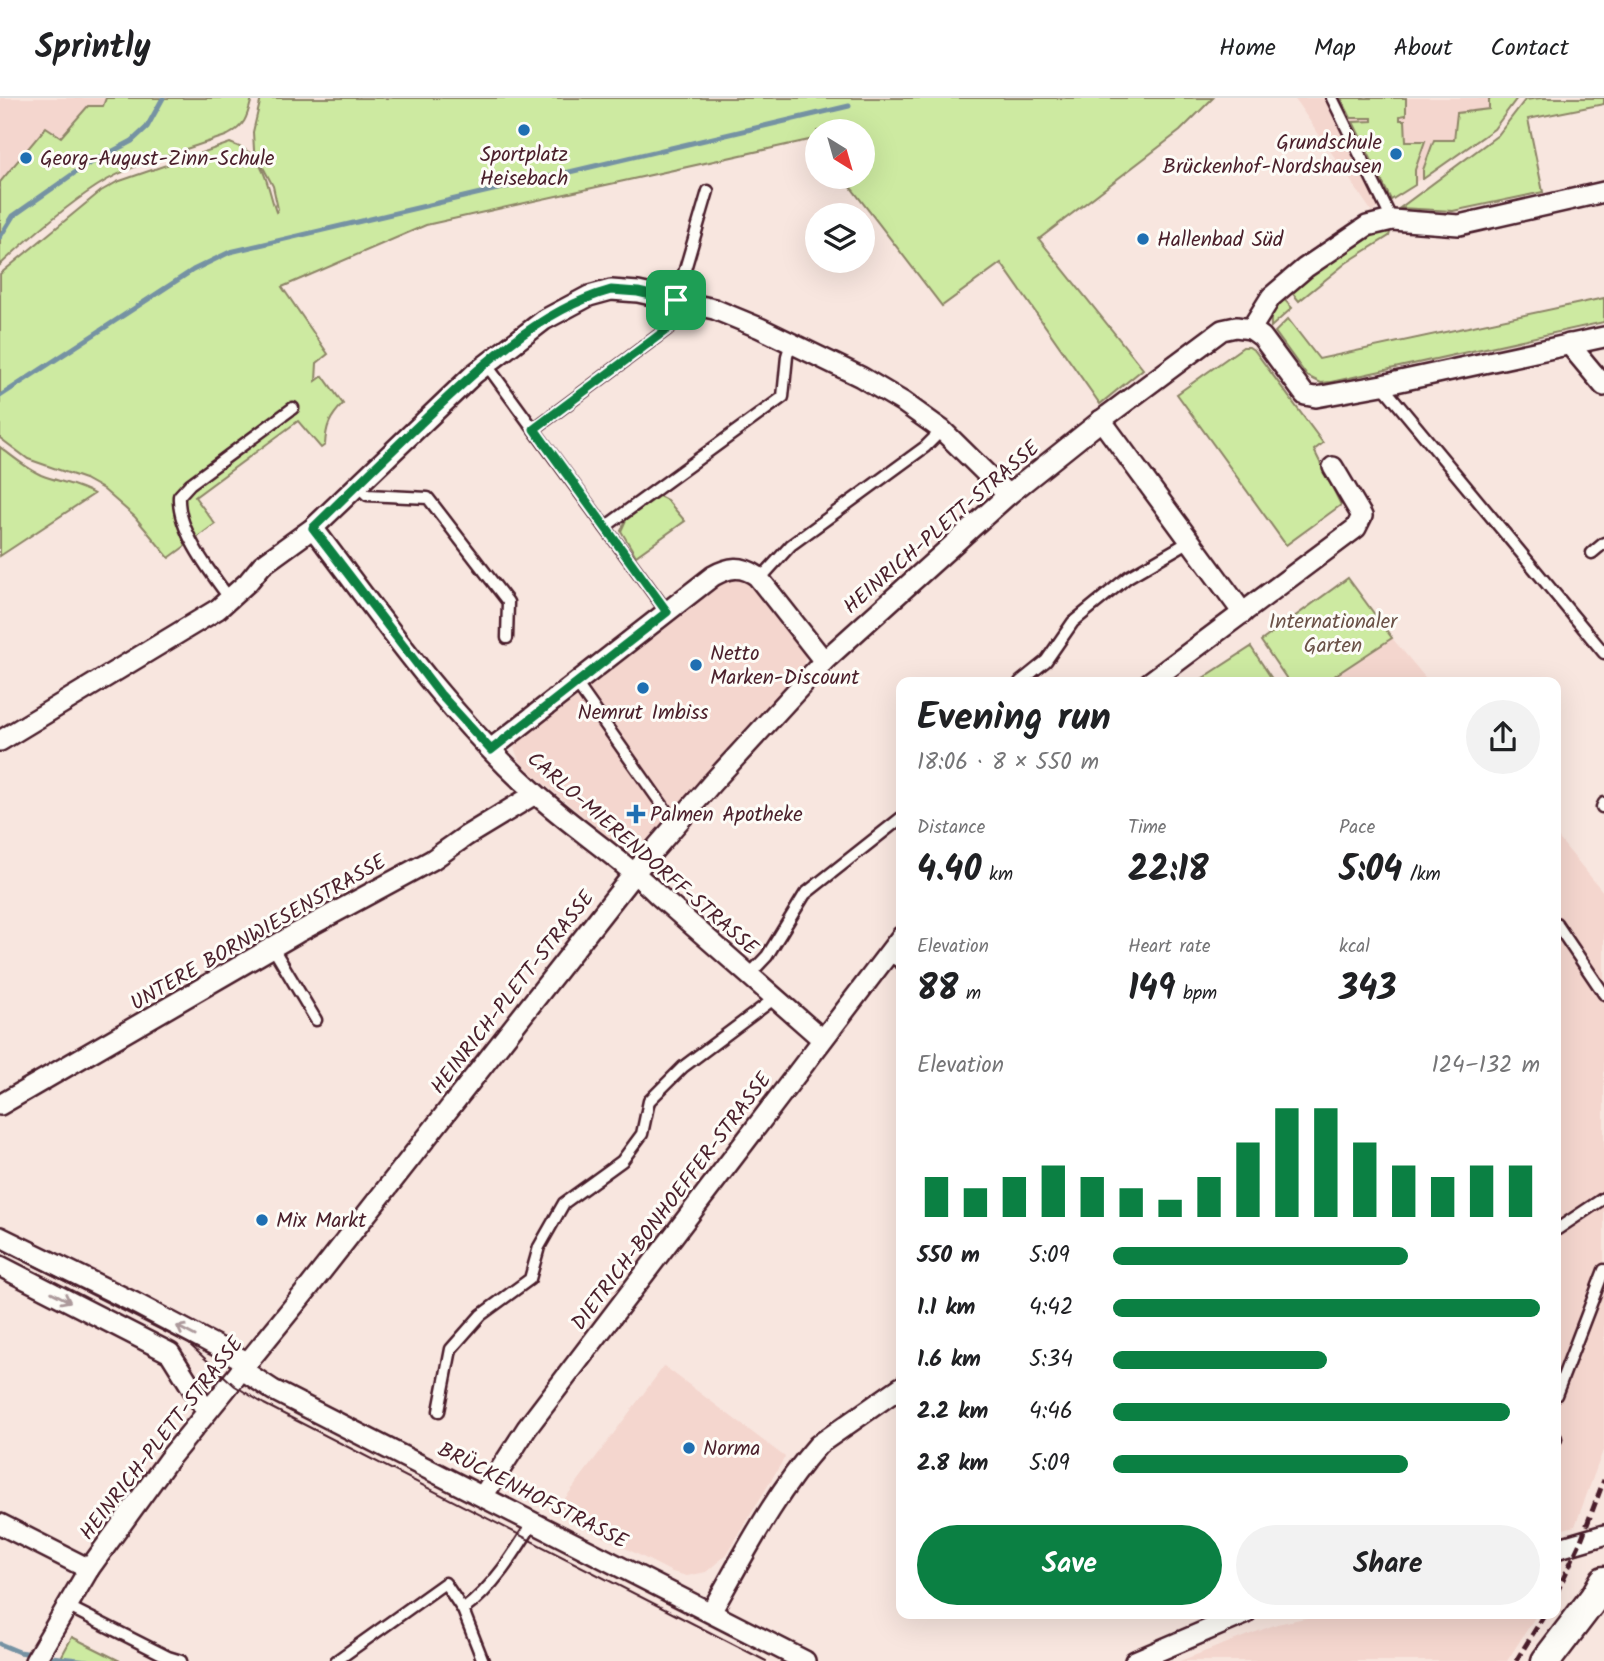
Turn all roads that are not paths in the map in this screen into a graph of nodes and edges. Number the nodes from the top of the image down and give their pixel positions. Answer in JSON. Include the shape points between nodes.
{"nodes":[{"id":1,"x":1332,"y":98,"type":"edge"},
{"id":2,"x":708,"y":191,"type":"dead end"},
{"id":3,"x":1604,"y":192,"type":"edge"},
{"id":4,"x":1392,"y":220,"type":"junction"},
{"id":5,"x":679,"y":301,"type":"junction"},
{"id":6,"x":1251,"y":329,"type":"junction"},
{"id":7,"x":1604,"y":337,"type":"edge"},
{"id":8,"x":792,"y":344,"type":"junction"},
{"id":9,"x":1569,"y":344,"type":"junction"},
{"id":10,"x":486,"y":364,"type":"junction"},
{"id":11,"x":1382,"y":385,"type":"junction"},
{"id":12,"x":1604,"y":386,"type":"edge"},
{"id":13,"x":293,"y":408,"type":"dead end"},
{"id":14,"x":1101,"y":421,"type":"junction"},
{"id":15,"x":534,"y":429,"type":"junction"},
{"id":16,"x":942,"y":430,"type":"junction"},
{"id":17,"x":1333,"y":467,"type":"dead end"},
{"id":18,"x":357,"y":485,"type":"junction"},
{"id":19,"x":1008,"y":495,"type":"junction"},
{"id":20,"x":606,"y":527,"type":"junction"},
{"id":21,"x":313,"y":528,"type":"junction"},
{"id":22,"x":1190,"y":541,"type":"junction"},
{"id":23,"x":1604,"y":543,"type":"edge"},
{"id":24,"x":1592,"y":553,"type":"dead end"},
{"id":25,"x":760,"y":579,"type":"junction"},
{"id":26,"x":230,"y":599,"type":"junction"},
{"id":27,"x":667,"y":612,"type":"junction"},
{"id":28,"x":1242,"y":613,"type":"junction"},
{"id":29,"x":507,"y":638,"type":"dead end"},
{"id":30,"x":1604,"y":653,"type":"edge"},
{"id":31,"x":824,"y":661,"type":"junction"},
{"id":32,"x":1026,"y":677,"type":"edge"},
{"id":33,"x":1157,"y":677,"type":"edge"},
{"id":34,"x":576,"y":683,"type":"junction"},
{"id":35,"x":0,"y":741,"type":"edge"},
{"id":36,"x":491,"y":750,"type":"junction"},
{"id":37,"x":535,"y":794,"type":"junction"},
{"id":38,"x":665,"y":809,"type":"dead end"},
{"id":39,"x":896,"y":822,"type":"edge"},
{"id":40,"x":635,"y":872,"type":"junction"},
{"id":41,"x":1561,"y":930,"type":"edge"},
{"id":42,"x":273,"y":947,"type":"junction"},
{"id":43,"x":894,"y":959,"type":"edge"},
{"id":44,"x":749,"y":975,"type":"junction"},
{"id":45,"x":1604,"y":994,"type":"edge"},
{"id":46,"x":775,"y":998,"type":"junction"},
{"id":47,"x":316,"y":1020,"type":"dead end"},
{"id":48,"x":822,"y":1039,"type":"junction"},
{"id":49,"x":0,"y":1105,"type":"edge"},
{"id":50,"x":1604,"y":1198,"type":"edge"},
{"id":51,"x":1561,"y":1227,"type":"edge"},
{"id":52,"x":0,"y":1237,"type":"edge"},
{"id":53,"x":0,"y":1266,"type":"edge"},
{"id":54,"x":1604,"y":1270,"type":"edge"},
{"id":55,"x":244,"y":1366,"type":"junction"},
{"id":56,"x":1561,"y":1382,"type":"edge"},
{"id":57,"x":896,"y":1390,"type":"edge"},
{"id":58,"x":439,"y":1410,"type":"dead end"},
{"id":59,"x":207,"y":1412,"type":"junction"},
{"id":60,"x":483,"y":1496,"type":"junction"},
{"id":61,"x":533,"y":1523,"type":"junction"},
{"id":62,"x":0,"y":1524,"type":"edge"},
{"id":63,"x":1604,"y":1535,"type":"edge"},
{"id":64,"x":1561,"y":1548,"type":"edge"},
{"id":65,"x":89,"y":1569,"type":"junction"},
{"id":66,"x":1604,"y":1581,"type":"edge"},
{"id":67,"x":67,"y":1606,"type":"junction"},
{"id":68,"x":463,"y":1610,"type":"junction"},
{"id":69,"x":711,"y":1612,"type":"junction"},
{"id":70,"x":1233,"y":1619,"type":"edge"},
{"id":71,"x":35,"y":1661,"type":"edge"},
{"id":72,"x":181,"y":1661,"type":"edge"},
{"id":73,"x":336,"y":1661,"type":"edge"},
{"id":74,"x":483,"y":1661,"type":"edge"},
{"id":75,"x":805,"y":1661,"type":"edge"},
{"id":76,"x":1135,"y":1661,"type":"edge"},
{"id":77,"x":1546,"y":1661,"type":"edge"}],
"edges":[{"from":1,"to":4,"type":"lane"},
{"from":2,"to":5,"type":"lane"},
{"from":3,"to":4,"type":"street","via":[[1459,225]]},
{"from":4,"to":6,"type":"street","via":[[1367,226],[1305,268],[1271,297]]},
{"from":5,"to":8,"type":"street","via":[[713,309]]},
{"from":5,"to":10,"type":"street","via":[[611,290],[589,296],[544,320]]},
{"from":5,"to":15,"type":"lane","via":[[670,327]]},
{"from":6,"to":11,"type":"street","via":[[1305,395]]},
{"from":6,"to":14,"type":"street","name":"HEINRICH-PLETT-STRASSE","via":[[1222,330]]},
{"from":7,"to":9,"type":"street"},
{"from":8,"to":16,"type":"street","via":[[861,377]]},
{"from":8,"to":20,"type":"lane","via":[[783,397]]},
{"from":9,"to":11,"type":"street"},
{"from":9,"to":12,"type":"street"},
{"from":10,"to":15,"type":"lane"},
{"from":10,"to":18,"type":"street"},
{"from":11,"to":30,"type":"lane"},
{"from":13,"to":26,"type":"lane","via":[[179,496],[196,553]]},
{"from":14,"to":19,"type":"street","name":"HEINRICH-PLETT-STRASSE"},
{"from":14,"to":22,"type":"street"},
{"from":15,"to":20,"type":"lane"},
{"from":16,"to":19,"type":"street"},
{"from":16,"to":25,"type":"lane","via":[[791,545]]},
{"from":17,"to":28,"type":"street","via":[[1362,516],[1356,528]]},
{"from":18,"to":21,"type":"street"},
{"from":18,"to":29,"type":"lane","via":[[367,495],[428,498],[508,603]]},
{"from":19,"to":31,"type":"street","name":"HEINRICH-PLETT-STRASSE"},
{"from":20,"to":27,"type":"lane"},
{"from":21,"to":26,"type":"street","via":[[262,565]]},
{"from":21,"to":36,"type":"street","name":"CARLO-MIERENDORFF-STRASSE","via":[[440,694]]},
{"from":22,"to":28,"type":"street"},
{"from":22,"to":32,"type":"lane","via":[[1128,577],[1073,622],[1046,661]]},
{"from":23,"to":24,"type":"lane"},
{"from":25,"to":27,"type":"street","via":[[746,569],[726,569]]},
{"from":25,"to":31,"type":"street"},
{"from":26,"to":35,"type":"street","via":[[203,620]]},
{"from":27,"to":34,"type":"street"},
{"from":28,"to":33,"type":"street"},
{"from":31,"to":40,"type":"street","name":"HEINRICH-PLETT-STRASSE"},
{"from":34,"to":36,"type":"street"},
{"from":34,"to":38,"type":"lane"},
{"from":36,"to":37,"type":"street","name":"CARLO-MIERENDORFF-STRASSE"},
{"from":37,"to":40,"type":"street","name":"CARLO-MIERENDORFF-STRASSE"},
{"from":37,"to":42,"type":"street","name":"UNTERE BORNWIESENSTRASSE","via":[[432,860]]},
{"from":39,"to":44,"type":"lane","via":[[806,894],[767,956]]},
{"from":40,"to":44,"type":"street","name":"CARLO-MIERENDORFF-STRASSE"},
{"from":40,"to":55,"type":"street","name":"HEINRICH-PLETT-STRASSE"},
{"from":41,"to":45,"type":"lane"},
{"from":42,"to":47,"type":"lane"},
{"from":42,"to":49,"type":"street","name":"UNTERE BORNWIESENSTRASSE"},
{"from":43,"to":48,"type":"street","name":"DIETRICH-BONHOEFFER-STRASSE"},
{"from":44,"to":46,"type":"street","name":"CARLO-MIERENDORFF-STRASSE"},
{"from":46,"to":48,"type":"street","name":"CARLO-MIERENDORFF-STRASSE"},
{"from":46,"to":58,"type":"lane","via":[[683,1066],[649,1101],[642,1134],[622,1161],[564,1203],[539,1247],[530,1279],[481,1315],[451,1349]]},
{"from":48,"to":60,"type":"street","name":"DIETRICH-BONHOEFFER-STRASSE","via":[[527,1428]]},
{"from":50,"to":51,"type":"lane"},
{"from":55,"to":52,"type":"street","name":"BRÜCKENHOFSTRASSE","one_way":true,"via":[[133,1302]]},
{"from":53,"to":59,"type":"street","one_way":true,"via":[[170,1353]]},
{"from":54,"to":56,"type":"lane"},
{"from":55,"to":59,"type":"street","name":"HEINRICH-PLETT-STRASSE"},
{"from":55,"to":60,"type":"street","name":"BRÜCKENHOFSTRASSE","via":[[273,1390]]},
{"from":57,"to":69,"type":"street","via":[[808,1456],[772,1505]]},
{"from":59,"to":65,"type":"street","name":"HEINRICH-PLETT-STRASSE"},
{"from":60,"to":61,"type":"street","name":"BRÜCKENHOFSTRASSE"},
{"from":61,"to":68,"type":"lane","via":[[509,1561]]},
{"from":61,"to":69,"type":"street","name":"BRÜCKENHOFSTRASSE"},
{"from":62,"to":65,"type":"street"},
{"from":63,"to":64,"type":"street"},
{"from":65,"to":67,"type":"street","name":"HEINRICH-PLETT-STRASSE"},
{"from":66,"to":77,"type":"street"},
{"from":67,"to":71,"type":"street","name":"HEINRICH-PLETT-STRASSE"},
{"from":67,"to":72,"type":"lane"},
{"from":68,"to":73,"type":"lane","via":[[445,1583]]},
{"from":68,"to":74,"type":"lane"},
{"from":69,"to":75,"type":"street","name":"BRÜCKENHOFSTRASSE"},
{"from":70,"to":76,"type":"street"}]}
